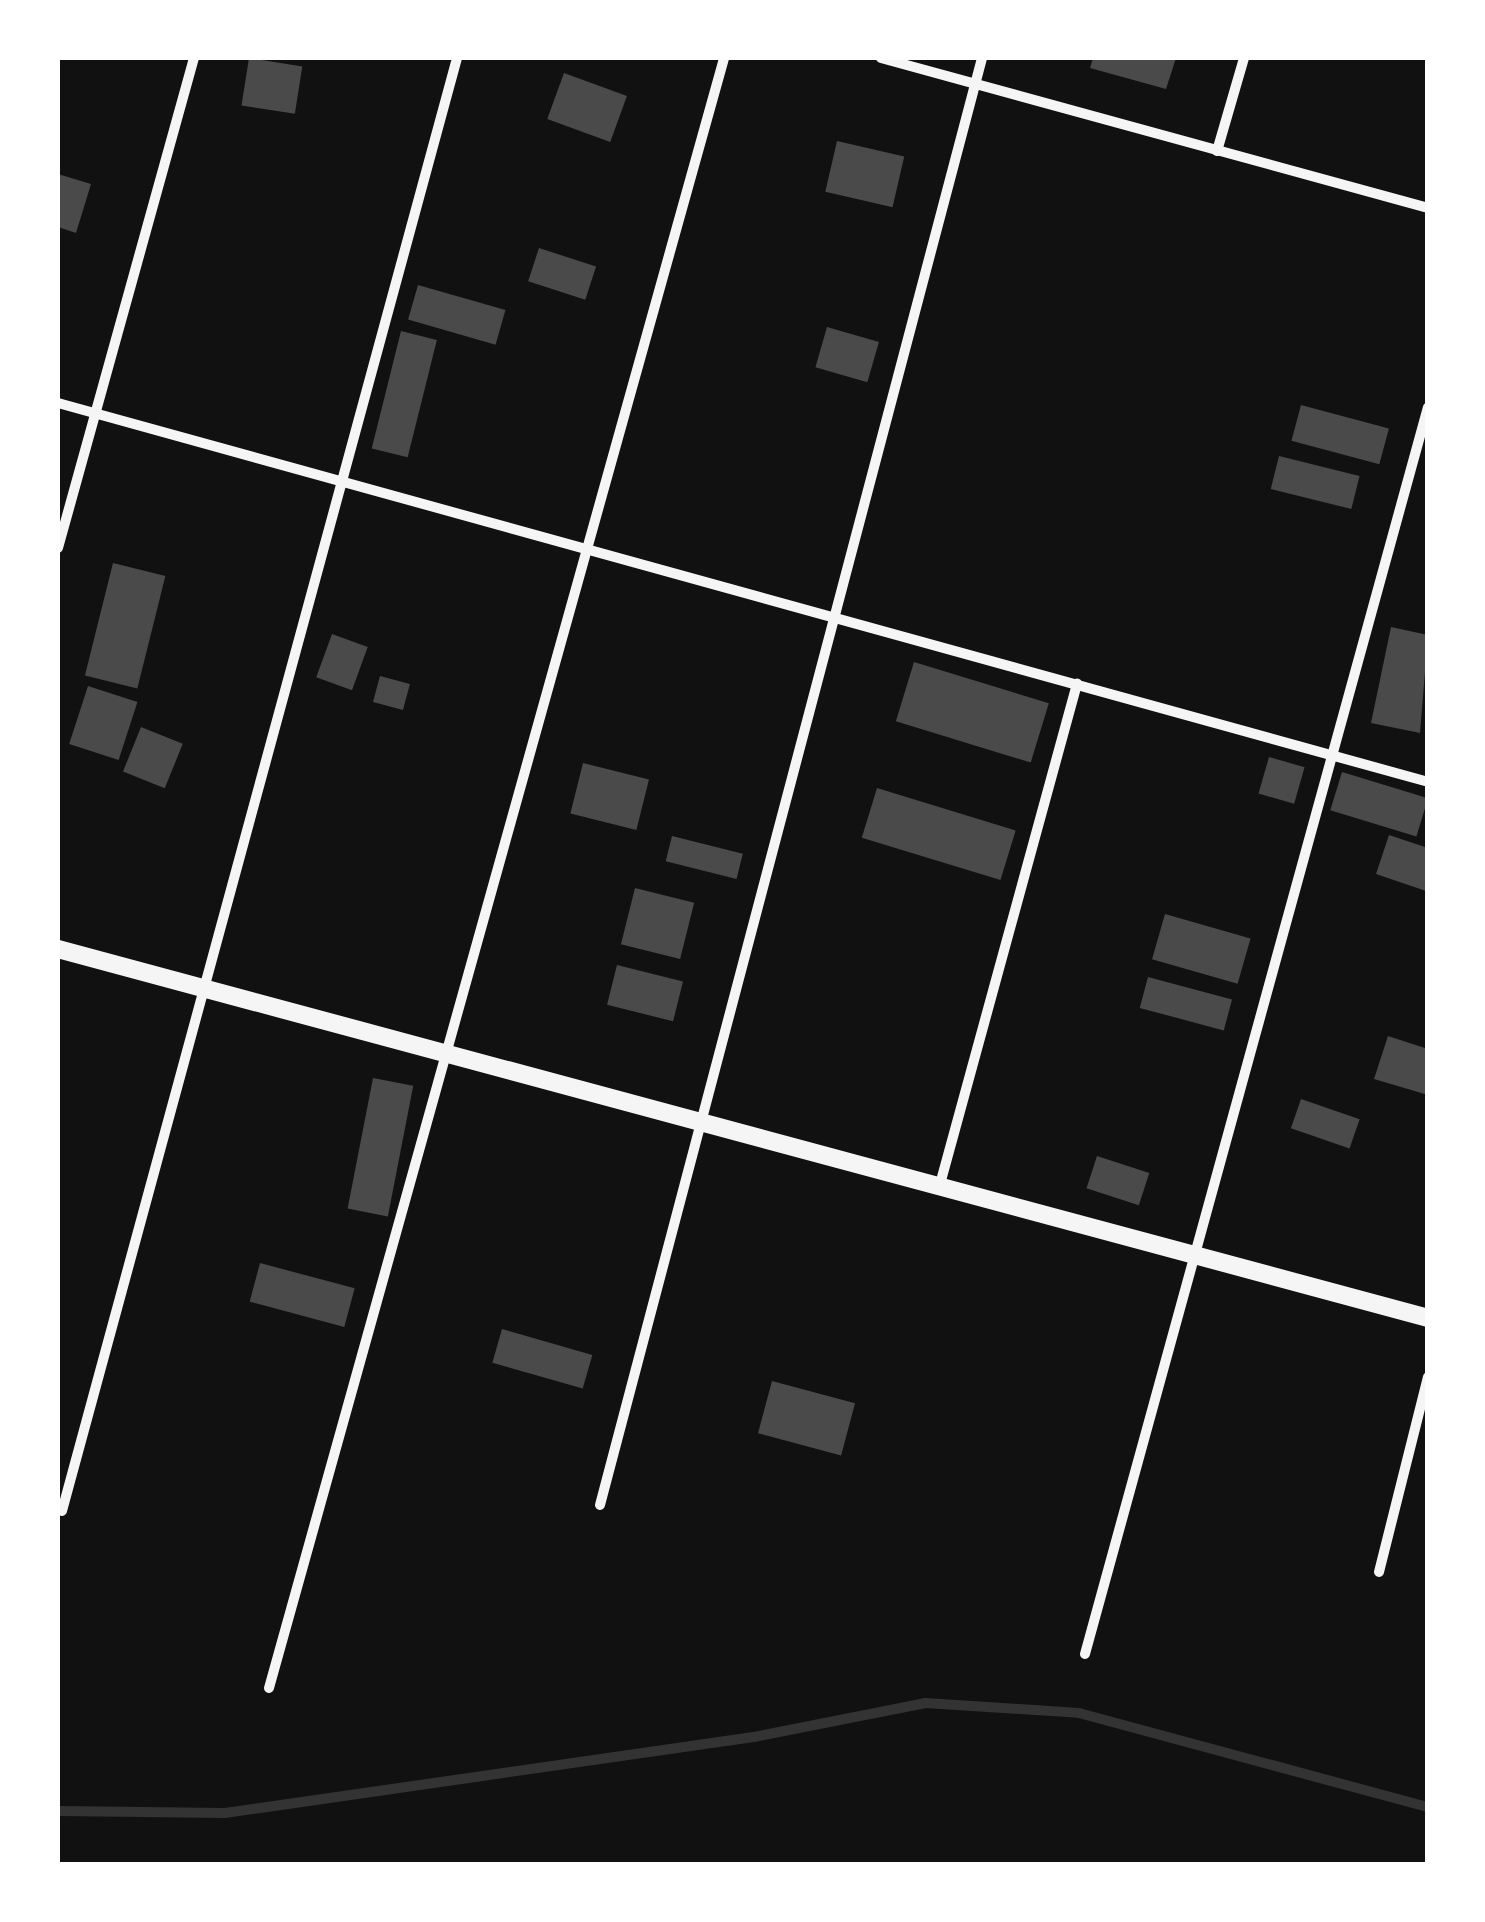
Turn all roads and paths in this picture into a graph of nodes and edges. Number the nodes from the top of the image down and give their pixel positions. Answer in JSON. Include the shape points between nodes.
{"nodes":[{"id":1,"x":194,"y":58,"type":"edge"},
{"id":2,"x":457,"y":58,"type":"edge"},
{"id":3,"x":724,"y":58,"type":"edge"},
{"id":4,"x":880,"y":58,"type":"edge"},
{"id":5,"x":982,"y":58,"type":"edge"},
{"id":6,"x":1244,"y":58,"type":"edge"},
{"id":7,"x":976,"y":82,"type":"junction"},
{"id":8,"x":1217,"y":151,"type":"junction"},
{"id":9,"x":1428,"y":208,"type":"edge"},
{"id":10,"x":58,"y":403,"type":"edge"},
{"id":11,"x":1428,"y":407,"type":"edge"},
{"id":12,"x":94,"y":414,"type":"junction"},
{"id":13,"x":342,"y":481,"type":"junction"},
{"id":14,"x":58,"y":548,"type":"edge"},
{"id":15,"x":590,"y":548,"type":"junction"},
{"id":16,"x":839,"y":618,"type":"junction"},
{"id":17,"x":1077,"y":684,"type":"junction"},
{"id":18,"x":1330,"y":754,"type":"junction"},
{"id":19,"x":1428,"y":782,"type":"edge"},
{"id":20,"x":58,"y":949,"type":"edge"},
{"id":21,"x":206,"y":991,"type":"junction"},
{"id":22,"x":446,"y":1054,"type":"junction"},
{"id":23,"x":702,"y":1120,"type":"junction"},
{"id":24,"x":939,"y":1189,"type":"junction"},
{"id":25,"x":1197,"y":1256,"type":"junction"},
{"id":26,"x":1428,"y":1318,"type":"edge"},
{"id":27,"x":1428,"y":1377,"type":"edge"},
{"id":28,"x":600,"y":1504,"type":"dead end"},
{"id":29,"x":62,"y":1511,"type":"dead end"},
{"id":30,"x":1379,"y":1572,"type":"dead end"},
{"id":31,"x":1085,"y":1654,"type":"dead end"},
{"id":32,"x":269,"y":1688,"type":"dead end"}],
"edges":[{"from":1,"to":12,"type":"street"},
{"from":2,"to":13,"type":"street"},
{"from":3,"to":15,"type":"street"},
{"from":4,"to":7,"type":"street"},
{"from":5,"to":7,"type":"street"},
{"from":6,"to":8,"type":"street"},
{"from":7,"to":8,"type":"street"},
{"from":7,"to":16,"type":"street"},
{"from":8,"to":9,"type":"street"},
{"from":10,"to":12,"type":"street"},
{"from":11,"to":18,"type":"street"},
{"from":12,"to":13,"type":"street"},
{"from":12,"to":14,"type":"street"},
{"from":13,"to":15,"type":"street"},
{"from":13,"to":21,"type":"street"},
{"from":15,"to":16,"type":"street"},
{"from":15,"to":22,"type":"street"},
{"from":16,"to":17,"type":"street"},
{"from":16,"to":23,"type":"street"},
{"from":17,"to":18,"type":"street"},
{"from":17,"to":24,"type":"street"},
{"from":18,"to":19,"type":"street"},
{"from":18,"to":25,"type":"street"},
{"from":20,"to":21,"type":"street"},
{"from":21,"to":22,"type":"street"},
{"from":21,"to":29,"type":"street"},
{"from":22,"to":23,"type":"street"},
{"from":22,"to":32,"type":"street"},
{"from":23,"to":24,"type":"street"},
{"from":23,"to":28,"type":"street"},
{"from":24,"to":25,"type":"street"},
{"from":25,"to":26,"type":"street"},
{"from":25,"to":31,"type":"street"},
{"from":27,"to":30,"type":"street"}]}
